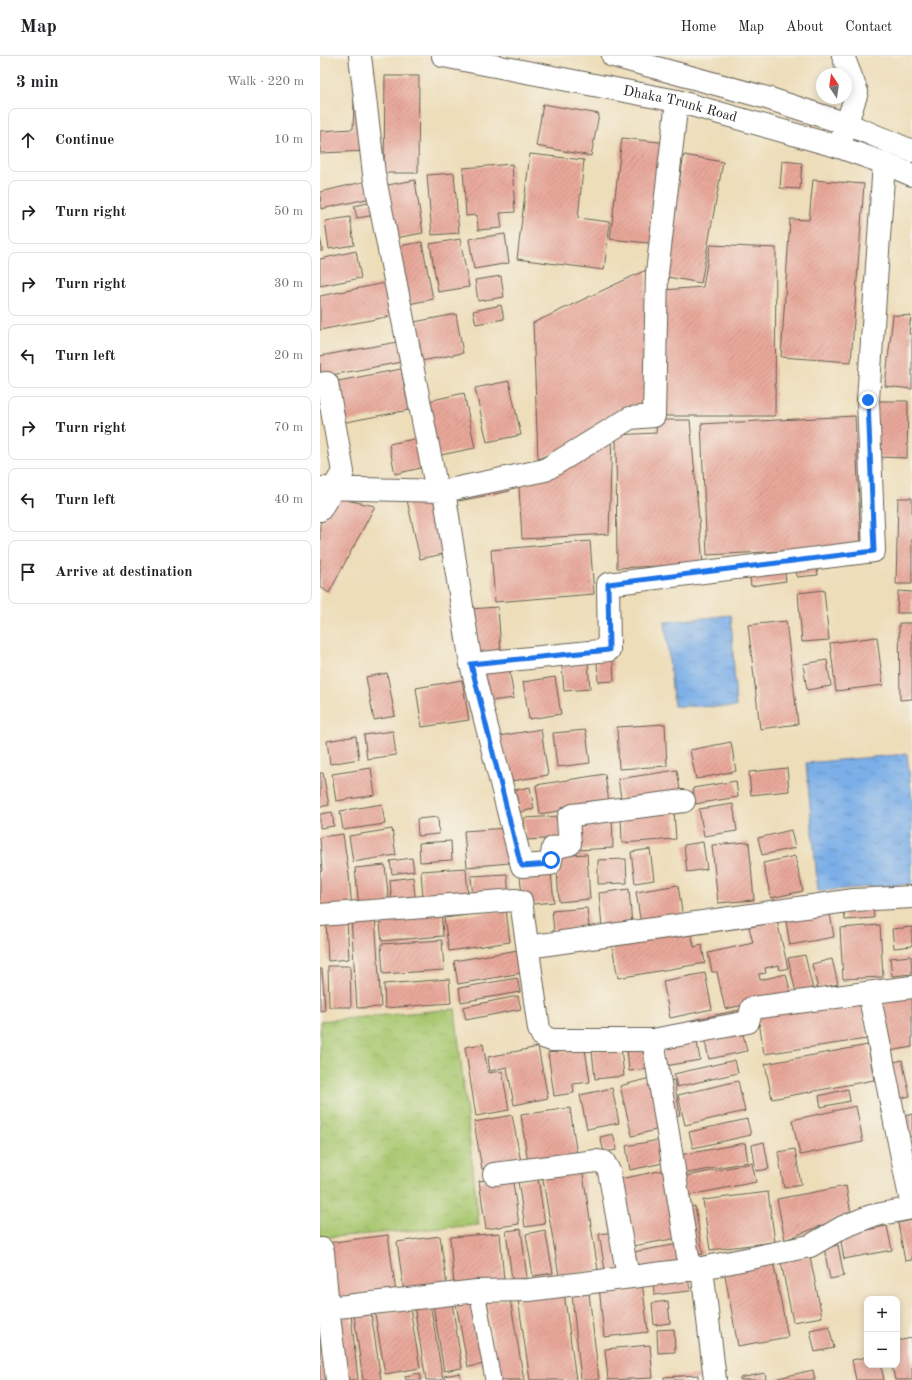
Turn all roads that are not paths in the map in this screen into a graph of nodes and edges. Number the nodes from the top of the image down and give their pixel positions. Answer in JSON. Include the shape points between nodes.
{"nodes":[{"id":1,"x":360,"y":56,"type":"edge"},
{"id":2,"x":442,"y":56,"type":"edge"},
{"id":3,"x":613,"y":56,"type":"edge"},
{"id":4,"x":843,"y":56,"type":"edge"},
{"id":5,"x":677,"y":101,"type":"junction"},
{"id":6,"x":847,"y":124,"type":"junction"},
{"id":7,"x":839,"y":148,"type":"junction"},
{"id":8,"x":912,"y":151,"type":"edge"},
{"id":9,"x":884,"y":163,"type":"junction"},
{"id":10,"x":912,"y":175,"type":"edge"},
{"id":11,"x":320,"y":384,"type":"edge"},
{"id":12,"x":326,"y":488,"type":"edge"},
{"id":13,"x":440,"y":491,"type":"junction"},
{"id":14,"x":320,"y":510,"type":"edge"},
{"id":15,"x":471,"y":664,"type":"junction"},
{"id":16,"x":684,"y":801,"type":"dead end"},
{"id":17,"x":912,"y":897,"type":"edge"},
{"id":18,"x":320,"y":915,"type":"edge"},
{"id":19,"x":528,"y":947,"type":"junction"},
{"id":20,"x":912,"y":988,"type":"edge"},
{"id":21,"x":869,"y":993,"type":"junction"},
{"id":22,"x":653,"y":1040,"type":"junction"},
{"id":23,"x":494,"y":1174,"type":"dead end"},
{"id":24,"x":912,"y":1208,"type":"edge"},
{"id":25,"x":320,"y":1249,"type":"edge"},
{"id":26,"x":696,"y":1268,"type":"junction"},
{"id":27,"x":628,"y":1277,"type":"junction"},
{"id":28,"x":478,"y":1291,"type":"junction"},
{"id":29,"x":324,"y":1308,"type":"edge"},
{"id":30,"x":337,"y":1380,"type":"edge"},
{"id":31,"x":493,"y":1380,"type":"edge"},
{"id":32,"x":715,"y":1380,"type":"edge"}],
"edges":[{"from":1,"to":13,"type":"street","via":[[374,174]]},
{"from":2,"to":5,"type":"street","name":"Dhaka Trunk Road"},
{"from":3,"to":6,"type":"street","name":"Dhaka Trunk Road","via":[[768,98]]},
{"from":4,"to":6,"type":"street","via":[[857,92]]},
{"from":5,"to":7,"type":"street","name":"Dhaka Trunk Road"},
{"from":5,"to":13,"type":"street","via":[[657,273],[654,416],[630,418],[545,470]]},
{"from":6,"to":7,"type":"street"},
{"from":6,"to":8,"type":"street","name":"Dhaka Trunk Road"},
{"from":7,"to":9,"type":"street","name":"Dhaka Trunk Road"},
{"from":9,"to":10,"type":"street","name":"Dhaka Trunk Road"},
{"from":9,"to":15,"type":"street","via":[[868,400],[874,551],[608,584],[609,650]]},
{"from":11,"to":12,"type":"street","via":[[327,384],[343,472]]},
{"from":12,"to":13,"type":"street"},
{"from":12,"to":14,"type":"street"},
{"from":13,"to":15,"type":"street"},
{"from":15,"to":16,"type":"street","via":[[522,866],[550,864],[552,848],[570,844],[568,820],[573,815]]},
{"from":17,"to":19,"type":"street","via":[[854,900]]},
{"from":18,"to":19,"type":"street","via":[[516,900],[522,904]]},
{"from":19,"to":22,"type":"street","via":[[539,1029],[543,1037],[552,1040]]},
{"from":20,"to":21,"type":"street"},
{"from":21,"to":22,"type":"street","via":[[752,1008],[748,1022]]},
{"from":21,"to":24,"type":"street"},
{"from":22,"to":26,"type":"street"},
{"from":23,"to":27,"type":"street","via":[[604,1162],[609,1171]]},
{"from":24,"to":26,"type":"street","via":[[871,1216],[842,1227],[810,1246]]},
{"from":25,"to":29,"type":"street","via":[[323,1252]]},
{"from":26,"to":27,"type":"street"},
{"from":26,"to":32,"type":"street"},
{"from":27,"to":28,"type":"street","via":[[529,1290]]},
{"from":28,"to":29,"type":"street"},
{"from":28,"to":31,"type":"lane"},
{"from":29,"to":30,"type":"street"}]}
